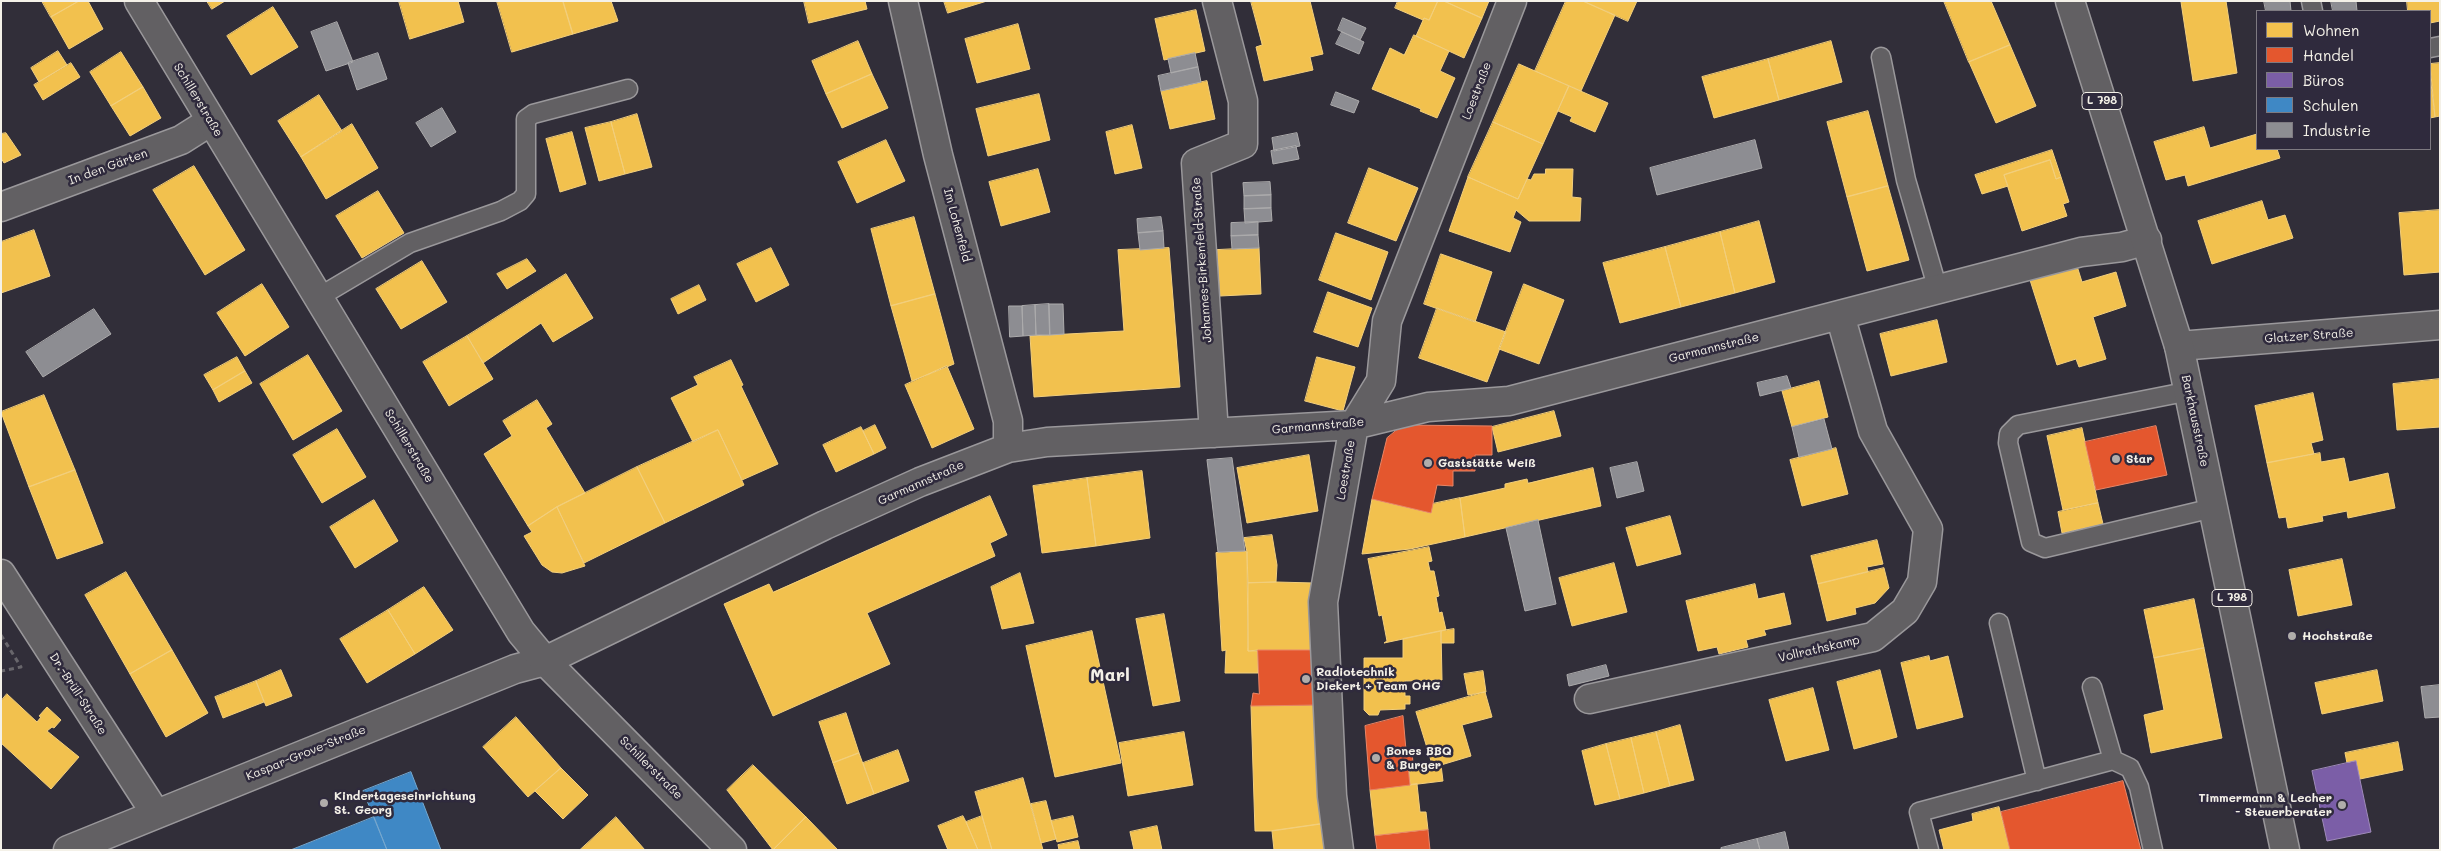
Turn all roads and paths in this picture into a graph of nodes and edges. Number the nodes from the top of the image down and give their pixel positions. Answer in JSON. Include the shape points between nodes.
{"nodes":[{"id":1,"x":139,"y":1,"type":"edge"},
{"id":2,"x":903,"y":1,"type":"edge"},
{"id":3,"x":1217,"y":1,"type":"edge"},
{"id":4,"x":1512,"y":1,"type":"edge"},
{"id":5,"x":2070,"y":1,"type":"edge"},
{"id":6,"x":1881,"y":57,"type":"dead end"},
{"id":7,"x":628,"y":89,"type":"dead end"},
{"id":8,"x":211,"y":121,"type":"junction"},
{"id":9,"x":1,"y":206,"type":"edge"},
{"id":10,"x":2147,"y":240,"type":"junction"},
{"id":11,"x":1938,"y":290,"type":"junction"},
{"id":12,"x":319,"y":297,"type":"junction"},
{"id":13,"x":1840,"y":315,"type":"junction"},
{"id":14,"x":2440,"y":325,"type":"edge"},
{"id":15,"x":2179,"y":346,"type":"junction"},
{"id":16,"x":2190,"y":391,"type":"junction"},
{"id":17,"x":1354,"y":425,"type":"junction"},
{"id":18,"x":1214,"y":433,"type":"junction"},
{"id":19,"x":1008,"y":448,"type":"junction"},
{"id":20,"x":2213,"y":508,"type":"junction"},
{"id":21,"x":1,"y":574,"type":"edge"},
{"id":22,"x":2000,"y":623,"type":"dead end"},
{"id":23,"x":1,"y":635,"type":"edge"},
{"id":24,"x":546,"y":661,"type":"junction"},
{"id":25,"x":1,"y":672,"type":"edge"},
{"id":26,"x":2092,"y":687,"type":"dead end"},
{"id":27,"x":1590,"y":700,"type":"dead end"},
{"id":28,"x":2113,"y":760,"type":"junction"},
{"id":29,"x":2037,"y":781,"type":"junction"},
{"id":30,"x":156,"y":814,"type":"junction"},
{"id":31,"x":68,"y":850,"type":"edge"},
{"id":32,"x":732,"y":850,"type":"edge"},
{"id":33,"x":1339,"y":850,"type":"edge"},
{"id":34,"x":1929,"y":850,"type":"edge"},
{"id":35,"x":2153,"y":850,"type":"edge"},
{"id":36,"x":2285,"y":850,"type":"edge"}],
"edges":[{"from":1,"to":8,"type":"street","name":"Schillerstraße"},
{"from":2,"to":19,"type":"street","name":"Im Lohenfeld","via":[[938,155],[1008,420]]},
{"from":3,"to":18,"type":"street","name":"Johannes-Birkenfeld-Straße","via":[[1243,101],[1243,144],[1196,163]]},
{"from":4,"to":17,"type":"street","name":"Loestraße","via":[[1387,321],[1381,381]]},
{"from":5,"to":10,"type":"street","name":"Barkhausstraße","number":"L 798"},
{"from":6,"to":11,"type":"lane","via":[[1906,180]]},
{"from":7,"to":12,"type":"lane","via":[[533,114],[526,120],[526,194],[512,206],[410,243]]},
{"from":8,"to":9,"type":"street","name":"In den Gärten","via":[[181,140]]},
{"from":8,"to":12,"type":"street","name":"Schillerstraße"},
{"from":10,"to":11,"type":"street","name":"Garmannstraße","via":[[2081,252]]},
{"from":10,"to":15,"type":"street","name":"Barkhausstraße","number":"L 798"},
{"from":11,"to":13,"type":"street","name":"Garmannstraße"},
{"from":12,"to":24,"type":"street","name":"Schillerstraße","via":[[513,620]]},
{"from":13,"to":17,"type":"street","name":"Garmannstraße","via":[[1509,401],[1428,407]]},
{"from":13,"to":27,"type":"street","name":"Vollrathskamp","via":[[1873,431],[1928,529],[1922,582],[1905,611],[1873,637]]},
{"from":14,"to":15,"type":"street","name":"Glatzer Straße"},
{"from":15,"to":16,"type":"street","name":"Barkhausstraße","number":"L 798"},
{"from":16,"to":20,"type":"street","name":"Barkhausstraße","number":"L 798"},
{"from":16,"to":20,"type":"lane","via":[[2018,425],[2009,434],[2008,443],[2031,542],[2038,546],[2046,548],[2084,540]]},
{"from":17,"to":18,"type":"street","name":"Garmannstraße"},
{"from":17,"to":33,"type":"street","name":"Loestraße","via":[[1323,602],[1332,796]]},
{"from":18,"to":19,"type":"street","name":"Garmannstraße","via":[[1047,442]]},
{"from":19,"to":24,"type":"street","name":"Garmannstraße","via":[[929,478],[825,525]]},
{"from":20,"to":36,"type":"street","name":"Barkhausstraße","number":"L 798"},
{"from":21,"to":30,"type":"street","name":"Dr.-Brüll-Straße"},
{"from":22,"to":29,"type":"lane"},
{"from":23,"to":25,"type":"path","via":[[21,667]]},
{"from":24,"to":30,"type":"street","name":"Kaspar-Grove-Straße","via":[[515,669]]},
{"from":24,"to":32,"type":"street","name":"Schillerstraße"},
{"from":26,"to":28,"type":"lane"},
{"from":28,"to":29,"type":"lane"},
{"from":28,"to":35,"type":"lane","via":[[2130,768],[2139,787]]},
{"from":29,"to":34,"type":"lane","via":[[1919,812]]},
{"from":30,"to":31,"type":"street","name":"Kaspar-Grove-Straße"}]}
